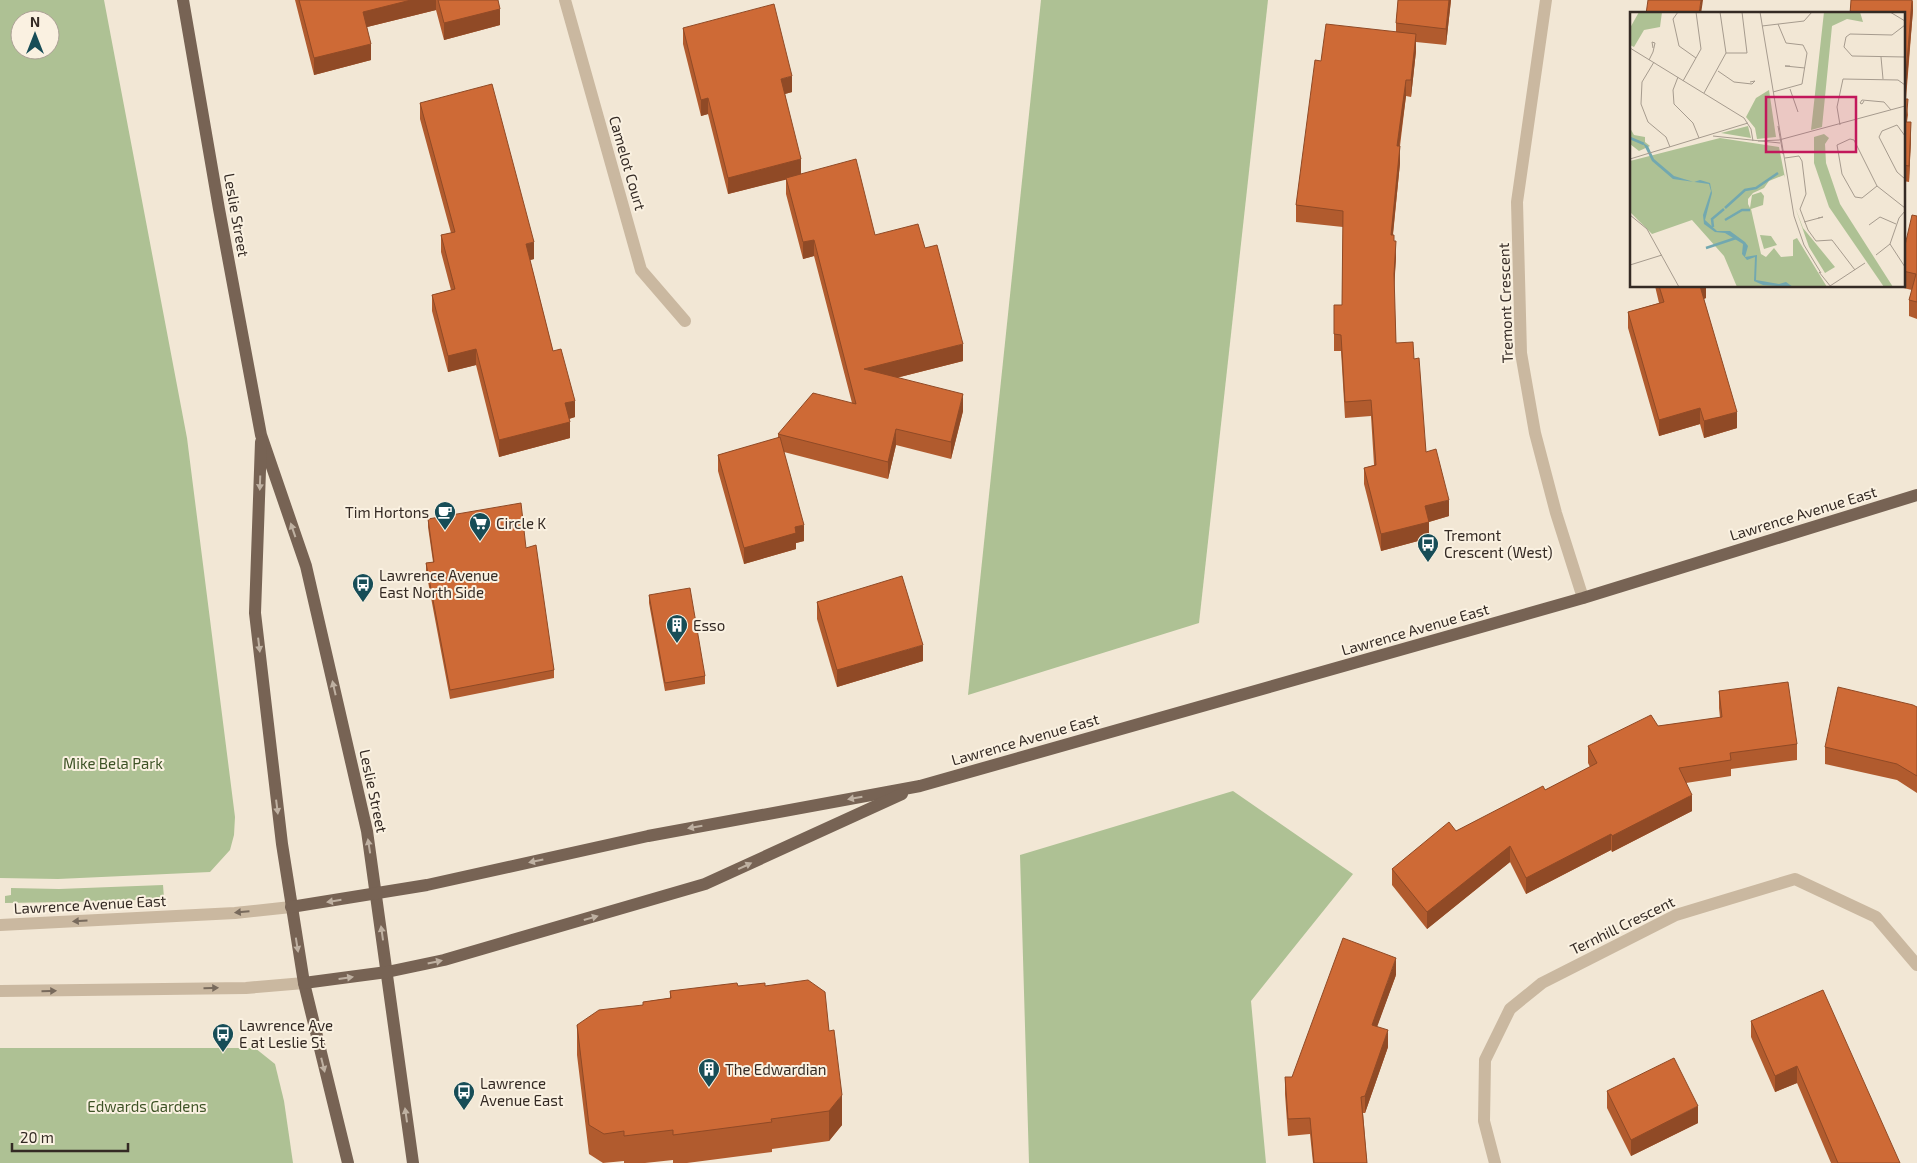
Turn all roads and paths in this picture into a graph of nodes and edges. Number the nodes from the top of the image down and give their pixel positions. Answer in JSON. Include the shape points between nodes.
{"nodes":[{"id":1,"x":183,"y":0,"type":"edge"},
{"id":2,"x":565,"y":0,"type":"edge"},
{"id":3,"x":1546,"y":0,"type":"edge"},
{"id":4,"x":685,"y":321,"type":"dead end"},
{"id":5,"x":261,"y":434,"type":"junction"},
{"id":6,"x":1917,"y":495,"type":"edge"},
{"id":7,"x":1583,"y":598,"type":"junction"},
{"id":8,"x":920,"y":786,"type":"junction"},
{"id":9,"x":376,"y":894,"type":"junction"},
{"id":10,"x":291,"y":907,"type":"junction"},
{"id":11,"x":0,"y":925,"type":"edge"},
{"id":12,"x":1917,"y":965,"type":"edge"},
{"id":13,"x":387,"y":972,"type":"junction"},
{"id":14,"x":304,"y":983,"type":"junction"},
{"id":15,"x":0,"y":991,"type":"edge"},
{"id":16,"x":348,"y":1163,"type":"edge"},
{"id":17,"x":413,"y":1163,"type":"edge"},
{"id":18,"x":1495,"y":1163,"type":"edge"}],
"edges":[{"from":1,"to":5,"type":"main road","name":"Leslie Street"},
{"from":2,"to":4,"type":"street","name":"Camelot Court","via":[[641,270]]},
{"from":3,"to":7,"type":"street","name":"Tremont Crescent","via":[[1518,202],[1521,353],[1537,442]]},
{"from":9,"to":5,"type":"main road","name":"Leslie Street","one_way":true,"via":[[367,831],[306,566]]},
{"from":5,"to":10,"type":"main road","name":"Leslie Street","one_way":true,"via":[[255,613]]},
{"from":6,"to":7,"type":"main road","name":"Lawrence Avenue East"},
{"from":7,"to":8,"type":"main road","name":"Lawrence Avenue East"},
{"from":8,"to":9,"type":"main road","name":"Lawrence Avenue East","one_way":true,"via":[[648,836]]},
{"from":13,"to":8,"type":"main road","name":"Lawrence Avenue East","one_way":true,"via":[[453,957],[705,884]]},
{"from":9,"to":10,"type":"main road","name":"Lawrence Avenue East","one_way":true},
{"from":13,"to":9,"type":"main road","name":"Leslie Street","one_way":true},
{"from":10,"to":11,"type":"street","name":"Lawrence Avenue East","one_way":true},
{"from":10,"to":14,"type":"main road","name":"Leslie Street","one_way":true},
{"from":12,"to":18,"type":"street","name":"Ternhill Crescent","via":[[1876,917],[1795,879],[1676,915],[1542,983],[1510,1009],[1485,1060],[1484,1121]]},
{"from":14,"to":13,"type":"main road","name":"Lawrence Avenue East","one_way":true},
{"from":17,"to":13,"type":"main road","name":"Leslie Street","one_way":true},
{"from":15,"to":14,"type":"street","name":"Lawrence Avenue East","one_way":true,"via":[[246,988]]},
{"from":14,"to":16,"type":"main road","name":"Leslie Street","one_way":true}]}
